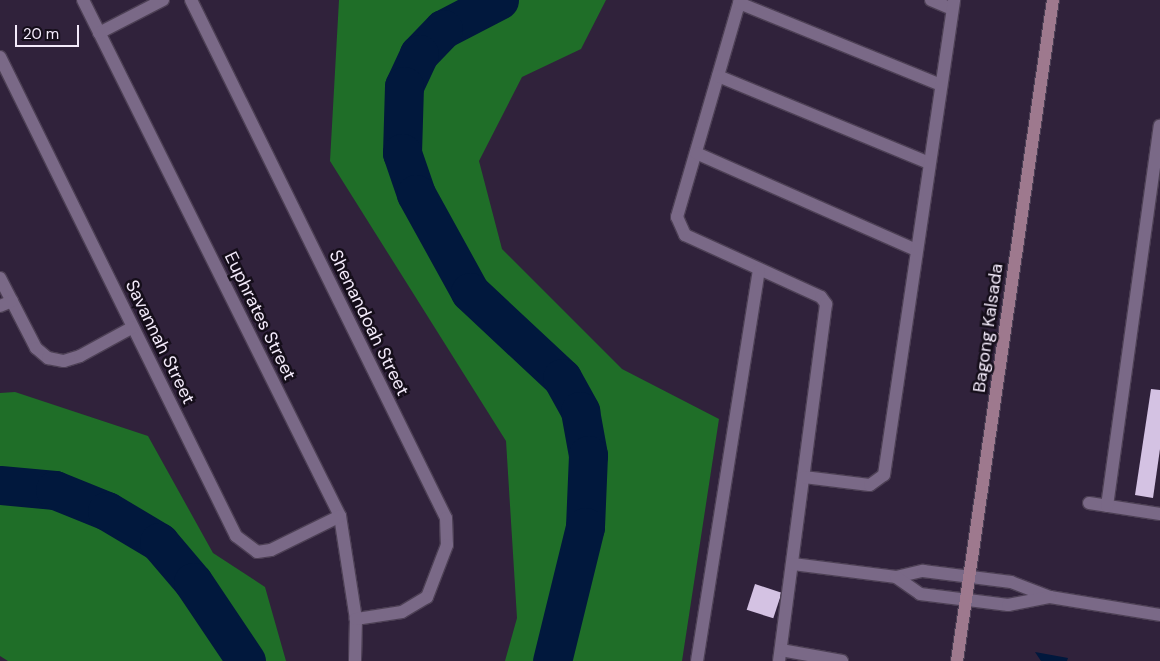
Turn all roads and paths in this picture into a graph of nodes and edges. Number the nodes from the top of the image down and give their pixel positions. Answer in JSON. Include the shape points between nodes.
{"nodes":[{"id":1,"x":83,"y":0,"type":"edge"},
{"id":2,"x":163,"y":0,"type":"edge"},
{"id":3,"x":190,"y":0,"type":"edge"},
{"id":4,"x":931,"y":0,"type":"edge"},
{"id":5,"x":1053,"y":0,"type":"edge"},
{"id":6,"x":739,"y":1,"type":"edge"},
{"id":7,"x":953,"y":5,"type":"edge"},
{"id":8,"x":99,"y":33,"type":"junction"},
{"id":9,"x":0,"y":57,"type":"edge"},
{"id":10,"x":718,"y":76,"type":"junction"},
{"id":11,"x":941,"y":85,"type":"junction"},
{"id":12,"x":1160,"y":126,"type":"edge"},
{"id":13,"x":696,"y":153,"type":"junction"},
{"id":14,"x":929,"y":162,"type":"junction"},
{"id":15,"x":916,"y":250,"type":"junction"},
{"id":16,"x":759,"y":270,"type":"junction"},
{"id":17,"x":0,"y":278,"type":"edge"},
{"id":18,"x":6,"y":304,"type":"edge"},
{"id":19,"x":133,"y":327,"type":"junction"},
{"id":20,"x":804,"y":477,"type":"junction"},
{"id":21,"x":1089,"y":504,"type":"dead end"},
{"id":22,"x":1107,"y":506,"type":"junction"},
{"id":23,"x":1160,"y":514,"type":"edge"},
{"id":24,"x":340,"y":516,"type":"junction"},
{"id":25,"x":793,"y":564,"type":"junction"},
{"id":26,"x":896,"y":577,"type":"junction"},
{"id":27,"x":970,"y":577,"type":"junction"},
{"id":28,"x":1050,"y":597,"type":"junction"},
{"id":29,"x":966,"y":600,"type":"junction"},
{"id":30,"x":1160,"y":615,"type":"edge"},
{"id":31,"x":356,"y":619,"type":"junction"},
{"id":32,"x":780,"y":656,"type":"edge"},
{"id":33,"x":354,"y":661,"type":"edge"},
{"id":34,"x":697,"y":661,"type":"edge"},
{"id":35,"x":842,"y":661,"type":"edge"},
{"id":36,"x":958,"y":661,"type":"edge"}],
"edges":[{"from":1,"to":8,"type":"street","name":"Euphrates Street"},
{"from":2,"to":8,"type":"street"},
{"from":3,"to":31,"type":"street","name":"Shenandoah Street","via":[[446,518],[447,545],[427,597],[402,612]]},
{"from":4,"to":7,"type":"street"},
{"from":5,"to":27,"type":"street","name":"Bagong Kalsada"},
{"from":6,"to":10,"type":"street"},
{"from":6,"to":11,"type":"street"},
{"from":7,"to":11,"type":"street"},
{"from":8,"to":24,"type":"street","name":"Euphrates Street"},
{"from":9,"to":19,"type":"street","name":"Savannah Street"},
{"from":10,"to":13,"type":"street"},
{"from":10,"to":14,"type":"street"},
{"from":11,"to":14,"type":"street"},
{"from":12,"to":22,"type":"street"},
{"from":13,"to":15,"type":"street"},
{"from":13,"to":16,"type":"street","via":[[677,217],[679,228],[685,235]]},
{"from":14,"to":15,"type":"street"},
{"from":15,"to":20,"type":"street","via":[[884,475],[870,485]]},
{"from":16,"to":20,"type":"street","via":[[826,304]]},
{"from":16,"to":34,"type":"street"},
{"from":17,"to":18,"type":"street"},
{"from":18,"to":19,"type":"street","via":[[36,348],[48,358],[64,362]]},
{"from":19,"to":24,"type":"street","name":"Savannah Street","via":[[236,536],[246,546],[258,552],[271,550]]},
{"from":20,"to":25,"type":"street"},
{"from":21,"to":22,"type":"street"},
{"from":22,"to":23,"type":"street"},
{"from":24,"to":31,"type":"street","name":"Euphrates Street"},
{"from":25,"to":26,"type":"street"},
{"from":25,"to":32,"type":"street"},
{"from":26,"to":27,"type":"street","via":[[923,571]]},
{"from":26,"to":29,"type":"street","via":[[920,594]]},
{"from":27,"to":28,"type":"street","via":[[1011,582]]},
{"from":27,"to":29,"type":"street","name":"Bagong Kalsada"},
{"from":28,"to":29,"type":"street","via":[[1008,605]]},
{"from":28,"to":30,"type":"street"},
{"from":29,"to":36,"type":"street","name":"Bagong Kalsada"},
{"from":31,"to":33,"type":"street","name":"Euphrates Street"},
{"from":32,"to":35,"type":"street"}]}
